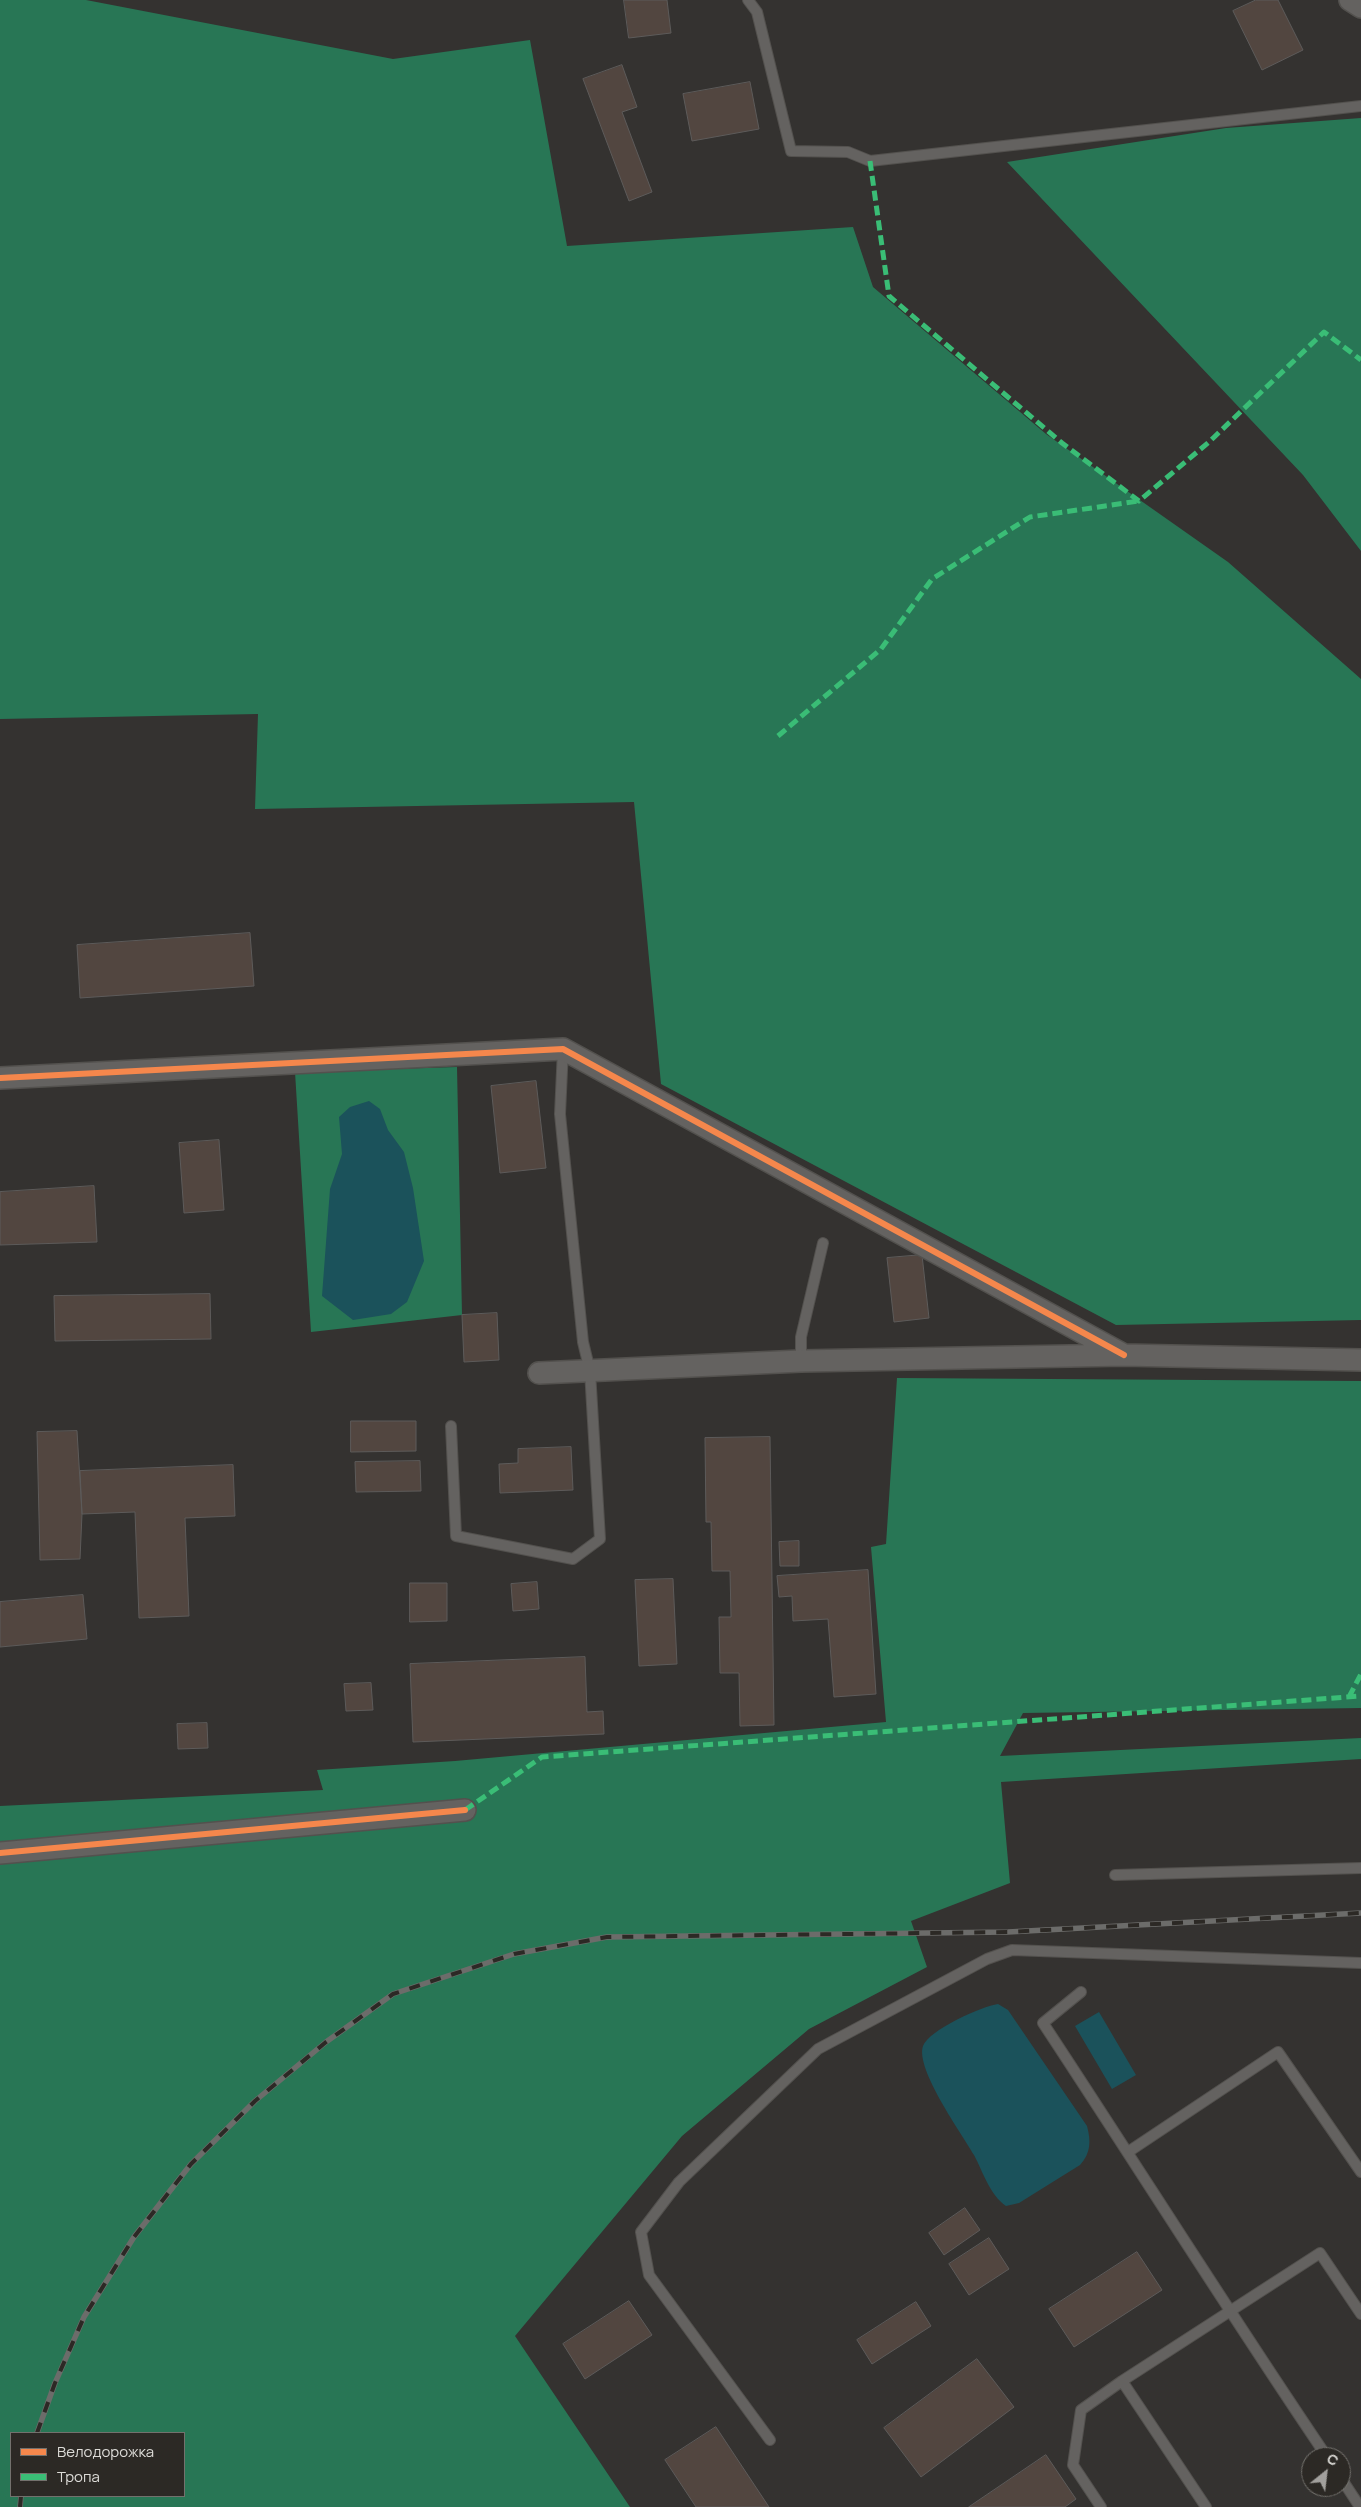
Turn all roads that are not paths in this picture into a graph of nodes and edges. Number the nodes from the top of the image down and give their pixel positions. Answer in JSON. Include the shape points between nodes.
{"nodes":[{"id":1,"x":748,"y":0,"type":"edge"},
{"id":2,"x":1350,"y":0,"type":"edge"},
{"id":3,"x":1361,"y":7,"type":"edge"},
{"id":4,"x":1361,"y":106,"type":"edge"},
{"id":5,"x":563,"y":1050,"type":"junction"},
{"id":6,"x":0,"y":1078,"type":"edge"},
{"id":7,"x":823,"y":1242,"type":"dead end"},
{"id":8,"x":1124,"y":1355,"type":"junction"},
{"id":9,"x":1361,"y":1360,"type":"edge"},
{"id":10,"x":801,"y":1361,"type":"junction"},
{"id":11,"x":590,"y":1370,"type":"junction"},
{"id":12,"x":539,"y":1373,"type":"dead end"},
{"id":13,"x":451,"y":1426,"type":"dead end"},
{"id":14,"x":465,"y":1810,"type":"dead end"},
{"id":15,"x":0,"y":1853,"type":"edge"},
{"id":16,"x":1361,"y":1868,"type":"edge"},
{"id":17,"x":1115,"y":1875,"type":"dead end"},
{"id":18,"x":1361,"y":1962,"type":"edge"},
{"id":19,"x":1080,"y":1992,"type":"dead end"},
{"id":20,"x":1128,"y":2152,"type":"junction"},
{"id":21,"x":1361,"y":2172,"type":"edge"},
{"id":22,"x":1228,"y":2310,"type":"junction"},
{"id":23,"x":1361,"y":2314,"type":"edge"},
{"id":24,"x":1122,"y":2381,"type":"junction"},
{"id":25,"x":770,"y":2440,"type":"dead end"},
{"id":26,"x":1320,"y":2447,"type":"edge"},
{"id":27,"x":1351,"y":2493,"type":"edge"},
{"id":28,"x":1101,"y":2507,"type":"edge"},
{"id":29,"x":1206,"y":2507,"type":"edge"},
{"id":30,"x":1360,"y":2507,"type":"edge"}],
"edges":[{"from":1,"to":4,"type":"lane","via":[[757,12],[791,151],[848,152],[870,161]]},
{"from":2,"to":3,"type":"street"},
{"from":5,"to":6,"type":"street"},
{"from":5,"to":8,"type":"street"},
{"from":5,"to":11,"type":"lane","via":[[560,1114],[583,1342]]},
{"from":7,"to":10,"type":"lane","via":[[801,1337]]},
{"from":8,"to":9,"type":"street"},
{"from":8,"to":10,"type":"street"},
{"from":10,"to":11,"type":"street"},
{"from":11,"to":12,"type":"street"},
{"from":11,"to":13,"type":"lane","via":[[600,1539],[573,1559],[456,1536]]},
{"from":14,"to":15,"type":"street"},
{"from":16,"to":17,"type":"lane"},
{"from":18,"to":25,"type":"lane","via":[[1012,1950],[987,1959],[818,2049],[680,2182],[641,2232],[649,2275]]},
{"from":19,"to":20,"type":"lane","via":[[1043,2023]]},
{"from":20,"to":21,"type":"lane","via":[[1278,2052]]},
{"from":20,"to":22,"type":"lane"},
{"from":22,"to":23,"type":"lane","via":[[1320,2253]]},
{"from":22,"to":24,"type":"lane"},
{"from":22,"to":26,"type":"lane"},
{"from":24,"to":28,"type":"lane","via":[[1081,2410],[1073,2465]]},
{"from":24,"to":29,"type":"lane"},
{"from":27,"to":30,"type":"lane"}]}
